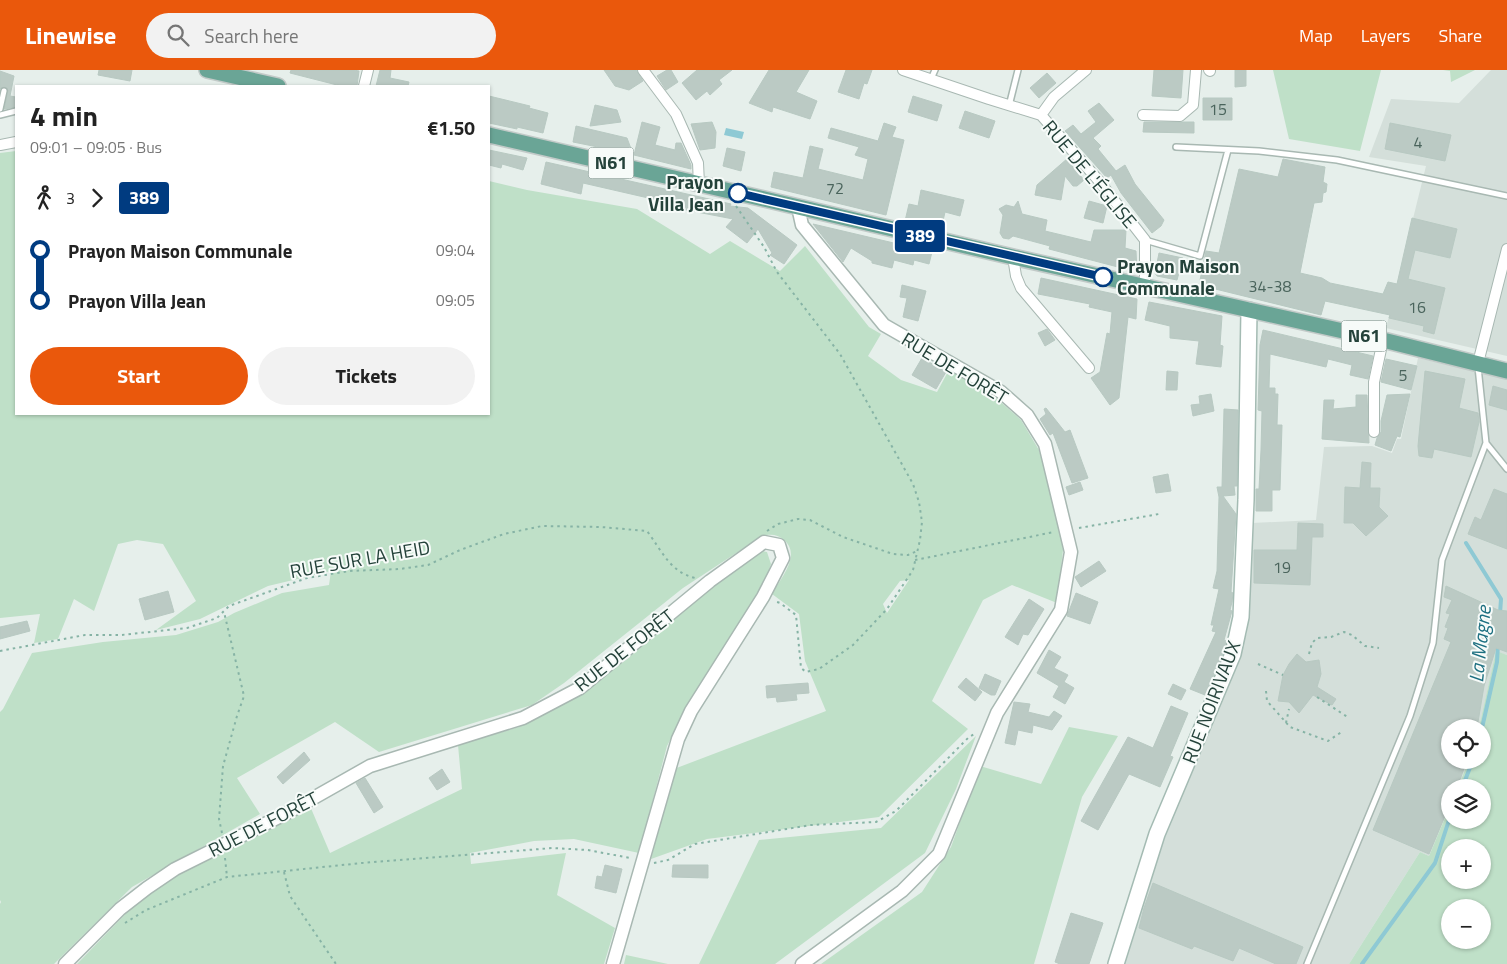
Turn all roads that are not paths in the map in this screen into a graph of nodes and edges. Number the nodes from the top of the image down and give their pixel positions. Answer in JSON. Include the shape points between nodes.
{"nodes":[{"id":1,"x":207,"y":70,"type":"edge"},
{"id":2,"x":368,"y":70,"type":"edge"},
{"id":3,"x":643,"y":70,"type":"edge"},
{"id":4,"x":903,"y":70,"type":"edge"},
{"id":5,"x":1018,"y":70,"type":"edge"},
{"id":6,"x":1086,"y":70,"type":"edge"},
{"id":7,"x":1196,"y":70,"type":"edge"},
{"id":8,"x":933,"y":75,"type":"edge"},
{"id":9,"x":274,"y":85,"type":"edge"},
{"id":10,"x":364,"y":85,"type":"edge"},
{"id":11,"x":4,"y":91,"type":"dead end"},
{"id":12,"x":1009,"y":106,"type":"junction"},
{"id":13,"x":0,"y":108,"type":"edge"},
{"id":14,"x":15,"y":111,"type":"edge"},
{"id":15,"x":0,"y":115,"type":"edge"},
{"id":16,"x":1041,"y":115,"type":"junction"},
{"id":17,"x":1143,"y":115,"type":"dead end"},
{"id":18,"x":490,"y":135,"type":"edge"},
{"id":19,"x":15,"y":142,"type":"edge"},
{"id":20,"x":0,"y":145,"type":"edge"},
{"id":21,"x":1176,"y":147,"type":"dead end"},
{"id":22,"x":1228,"y":150,"type":"junction"},
{"id":23,"x":698,"y":184,"type":"junction"},
{"id":24,"x":1507,"y":196,"type":"edge"},
{"id":25,"x":798,"y":207,"type":"junction"},
{"id":26,"x":1145,"y":240,"type":"junction"},
{"id":27,"x":1507,"y":248,"type":"edge"},
{"id":28,"x":1014,"y":258,"type":"junction"},
{"id":29,"x":1145,"y":287,"type":"junction"},
{"id":30,"x":1249,"y":310,"type":"junction"},
{"id":31,"x":1383,"y":340,"type":"junction"},
{"id":32,"x":1478,"y":363,"type":"junction"},
{"id":33,"x":1089,"y":368,"type":"dead end"},
{"id":34,"x":1507,"y":371,"type":"edge"},
{"id":35,"x":1374,"y":432,"type":"dead end"},
{"id":36,"x":1486,"y":443,"type":"junction"},
{"id":37,"x":1507,"y":469,"type":"edge"},
{"id":38,"x":65,"y":964,"type":"edge"},
{"id":39,"x":613,"y":964,"type":"edge"},
{"id":40,"x":802,"y":964,"type":"edge"},
{"id":41,"x":1116,"y":964,"type":"edge"},
{"id":42,"x":1307,"y":964,"type":"edge"}],
"edges":[{"from":1,"to":9,"type":"main road"},
{"from":2,"to":10,"type":"street"},
{"from":3,"to":23,"type":"street","via":[[676,114],[698,163]]},
{"from":4,"to":8,"type":"street","name":"RUE DE L'ÉGLISE"},
{"from":5,"to":12,"type":"lane"},
{"from":6,"to":16,"type":"street","via":[[1054,97]]},
{"from":7,"to":17,"type":"street","via":[[1193,105],[1180,116]]},
{"from":8,"to":12,"type":"street","name":"RUE DE L'ÉGLISE"},
{"from":11,"to":13,"type":"lane"},
{"from":12,"to":16,"type":"street","name":"RUE DE L'ÉGLISE"},
{"from":14,"to":15,"type":"lane"},
{"from":16,"to":26,"type":"street","name":"RUE DE L'ÉGLISE","via":[[1100,181]]},
{"from":18,"to":23,"type":"main road","number":"N61"},
{"from":19,"to":20,"type":"street"},
{"from":21,"to":22,"type":"lane"},
{"from":22,"to":24,"type":"lane","via":[[1337,160]]},
{"from":22,"to":26,"type":"lane","via":[[1200,256]]},
{"from":23,"to":25,"type":"main road","number":"N61"},
{"from":25,"to":28,"type":"main road","number":"N61"},
{"from":25,"to":40,"type":"street","name":"RUE DE FORÊT","via":[[802,225],[884,325],[1001,392],[1026,415],[1045,444],[1071,552],[1061,610],[997,712],[939,854],[902,891]]},
{"from":26,"to":29,"type":"street","name":"RUE DE L'ÉGLISE"},
{"from":27,"to":32,"type":"street"},
{"from":28,"to":29,"type":"main road","number":"N61"},
{"from":28,"to":33,"type":"street","via":[[1021,288]]},
{"from":29,"to":30,"type":"main road","number":"N61"},
{"from":30,"to":31,"type":"main road","number":"N61"},
{"from":30,"to":41,"type":"main road","name":"RUE NOIRIVAUX","via":[[1247,490],[1241,617],[1233,654],[1157,834]]},
{"from":31,"to":32,"type":"main road","number":"N61"},
{"from":31,"to":35,"type":"street","via":[[1374,382]]},
{"from":32,"to":34,"type":"main road","number":"N61"},
{"from":32,"to":36,"type":"lane"},
{"from":36,"to":37,"type":"lane"},
{"from":36,"to":42,"type":"lane","via":[[1442,560],[1433,642],[1410,716]]},
{"from":38,"to":39,"type":"street","name":"RUE DE FORÊT","via":[[120,909],[175,869],[287,813],[370,766],[523,718],[580,688],[710,581],[764,542],[778,545],[783,558],[763,597],[691,711],[678,739]]}]}
